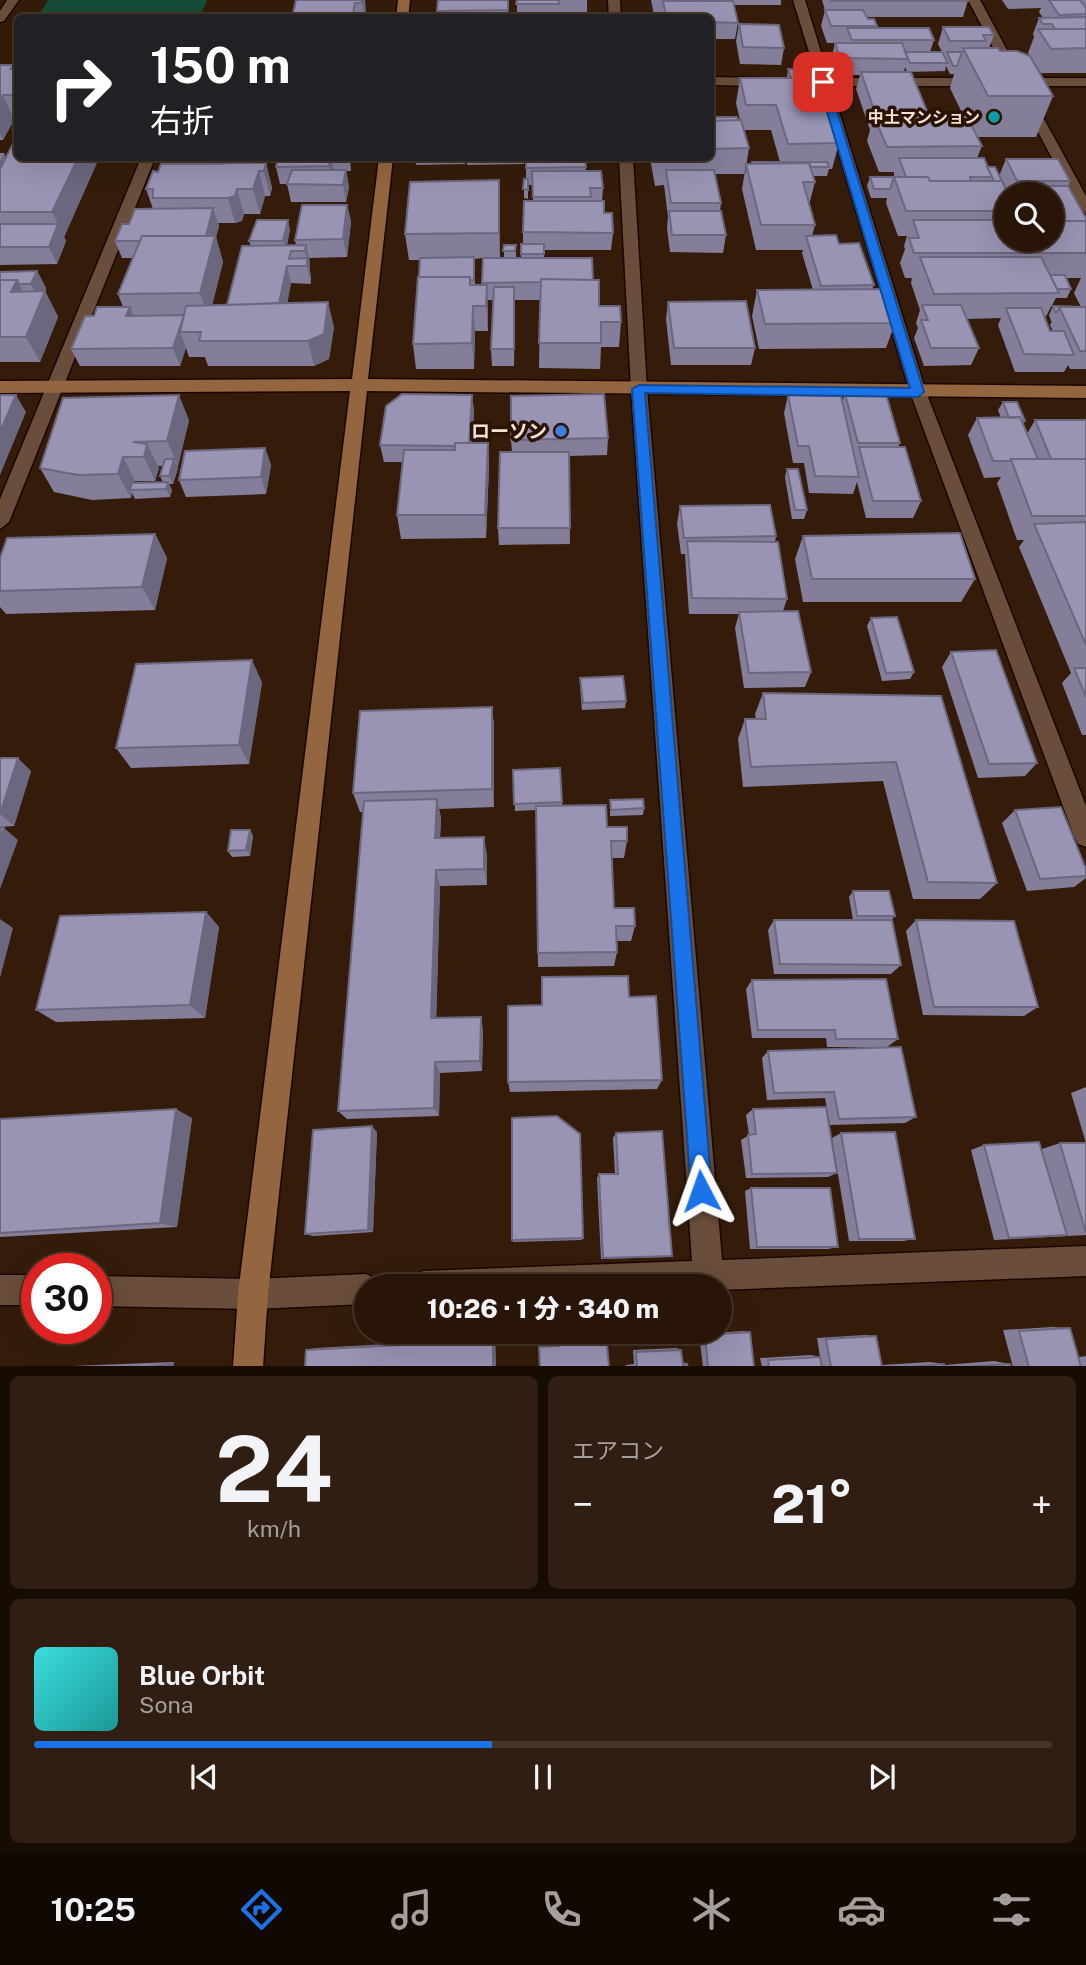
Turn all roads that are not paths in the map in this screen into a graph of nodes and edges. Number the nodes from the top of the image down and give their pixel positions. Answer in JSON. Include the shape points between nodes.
{"nodes":[{"id":1,"x":13,"y":0,"type":"edge"},
{"id":2,"x":799,"y":0,"type":"edge"},
{"id":3,"x":974,"y":0,"type":"edge"},
{"id":4,"x":0,"y":19,"type":"edge"},
{"id":5,"x":714,"y":81,"type":"edge"},
{"id":6,"x":773,"y":82,"type":"edge"},
{"id":7,"x":798,"y":82,"type":"edge"},
{"id":8,"x":823,"y":82,"type":"junction"},
{"id":9,"x":1007,"y":82,"type":"junction"},
{"id":10,"x":1086,"y":82,"type":"edge"},
{"id":11,"x":147,"y":161,"type":"edge"},
{"id":12,"x":386,"y":161,"type":"edge"},
{"id":13,"x":626,"y":161,"type":"edge"},
{"id":14,"x":1086,"y":209,"type":"edge"},
{"id":15,"x":362,"y":385,"type":"junction"},
{"id":16,"x":0,"y":387,"type":"edge"},
{"id":17,"x":54,"y":387,"type":"junction"},
{"id":18,"x":639,"y":389,"type":"junction"},
{"id":19,"x":918,"y":392,"type":"junction"},
{"id":20,"x":1086,"y":392,"type":"edge"},
{"id":21,"x":0,"y":522,"type":"edge"},
{"id":22,"x":1086,"y":836,"type":"edge"},
{"id":23,"x":1086,"y":1261,"type":"edge"},
{"id":24,"x":708,"y":1274,"type":"joint"},
{"id":25,"x":0,"y":1290,"type":"edge"},
{"id":26,"x":21,"y":1290,"type":"edge"},
{"id":27,"x":354,"y":1290,"type":"edge"},
{"id":28,"x":112,"y":1291,"type":"edge"},
{"id":29,"x":253,"y":1294,"type":"junction"},
{"id":30,"x":248,"y":1366,"type":"edge"}],
"edges":[{"from":1,"to":4,"type":"street"},
{"from":2,"to":8,"type":"street"},
{"from":3,"to":9,"type":"street"},
{"from":5,"to":6,"type":"street"},
{"from":7,"to":8,"type":"street"},
{"from":8,"to":9,"type":"street"},
{"from":8,"to":19,"type":"street"},
{"from":9,"to":10,"type":"street"},
{"from":9,"to":14,"type":"street"},
{"from":11,"to":17,"type":"street"},
{"from":12,"to":15,"type":"street"},
{"from":13,"to":18,"type":"street"},
{"from":15,"to":17,"type":"street"},
{"from":15,"to":18,"type":"street"},
{"from":15,"to":29,"type":"street"},
{"from":16,"to":17,"type":"street"},
{"from":17,"to":21,"type":"street"},
{"from":18,"to":19,"type":"street"},
{"from":18,"to":24,"type":"street"},
{"from":19,"to":20,"type":"street"},
{"from":19,"to":22,"type":"street"},
{"from":23,"to":24,"type":"street"},
{"from":25,"to":26,"type":"street"},
{"from":27,"to":29,"type":"street"},
{"from":28,"to":29,"type":"street"},
{"from":29,"to":30,"type":"street"}]}
